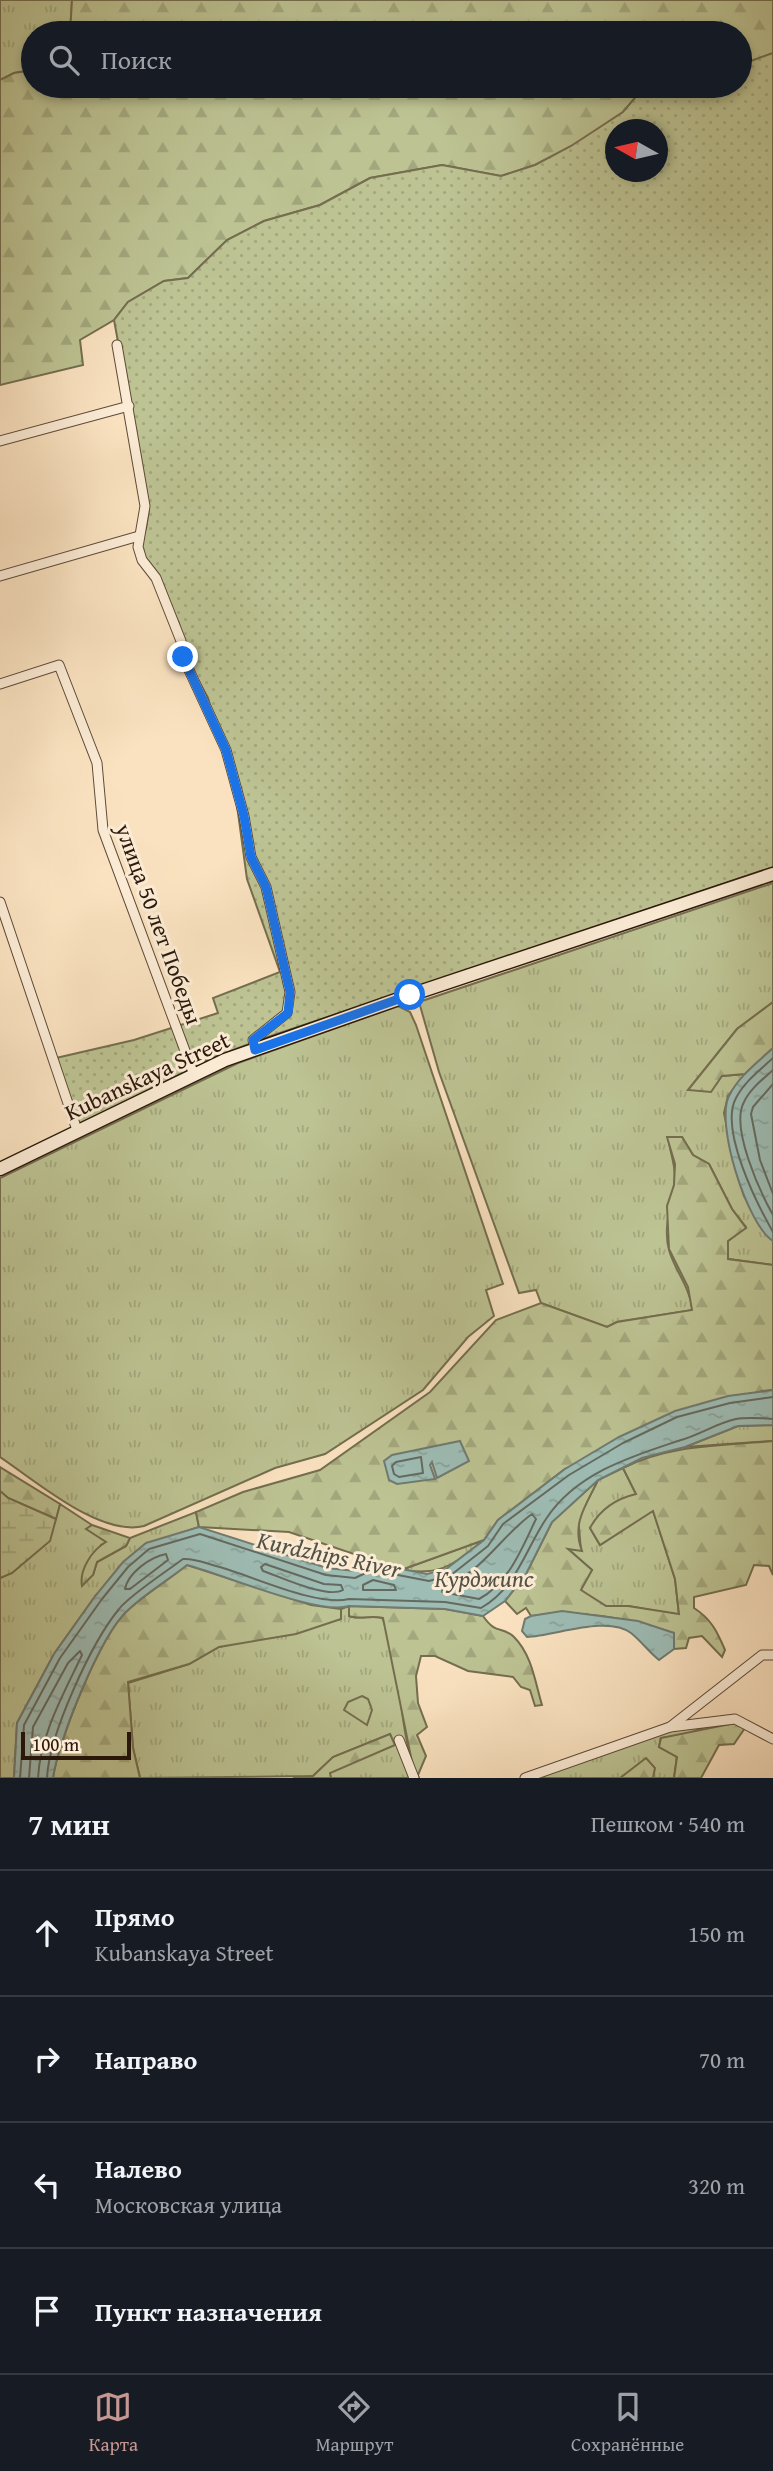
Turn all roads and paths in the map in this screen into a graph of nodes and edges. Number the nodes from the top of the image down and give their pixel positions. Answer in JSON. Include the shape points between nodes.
{"nodes":[{"id":1,"x":117,"y":345,"type":"dead end"},
{"id":2,"x":129,"y":406,"type":"junction"},
{"id":3,"x":0,"y":441,"type":"edge"},
{"id":4,"x":139,"y":536,"type":"junction"},
{"id":5,"x":0,"y":576,"type":"edge"},
{"id":6,"x":0,"y":684,"type":"edge"},
{"id":7,"x":773,"y":874,"type":"edge"},
{"id":8,"x":0,"y":902,"type":"edge"},
{"id":9,"x":255,"y":1050,"type":"junction"},
{"id":10,"x":194,"y":1075,"type":"junction"},
{"id":11,"x":77,"y":1130,"type":"junction"},
{"id":12,"x":0,"y":1169,"type":"edge"},
{"id":13,"x":773,"y":1655,"type":"edge"},
{"id":14,"x":670,"y":1727,"type":"junction"},
{"id":15,"x":773,"y":1739,"type":"edge"},
{"id":16,"x":399,"y":1740,"type":"dead end"},
{"id":17,"x":414,"y":1778,"type":"edge"},
{"id":18,"x":525,"y":1778,"type":"edge"}],
"edges":[{"from":1,"to":2,"type":"street"},
{"from":2,"to":3,"type":"street"},
{"from":2,"to":4,"type":"street","via":[[145,506]]},
{"from":4,"to":5,"type":"street"},
{"from":4,"to":9,"type":"street","via":[[142,561],[156,578],[183,657],[226,750],[251,857],[266,887],[290,992],[288,1013],[253,1040]]},
{"from":6,"to":10,"type":"street","name":"улица 50 лет Победы","via":[[58,665],[97,763],[103,830]]},
{"from":7,"to":9,"type":"main road","name":"Kubanskaya Street"},
{"from":8,"to":11,"type":"street"},
{"from":9,"to":10,"type":"main road","name":"Kubanskaya Street"},
{"from":10,"to":11,"type":"main road","name":"Kubanskaya Street"},
{"from":11,"to":12,"type":"main road","name":"Kubanskaya Street"},
{"from":13,"to":14,"type":"street","via":[[762,1655]]},
{"from":14,"to":15,"type":"street","via":[[735,1719]]},
{"from":14,"to":18,"type":"street"},
{"from":16,"to":17,"type":"street"}]}
